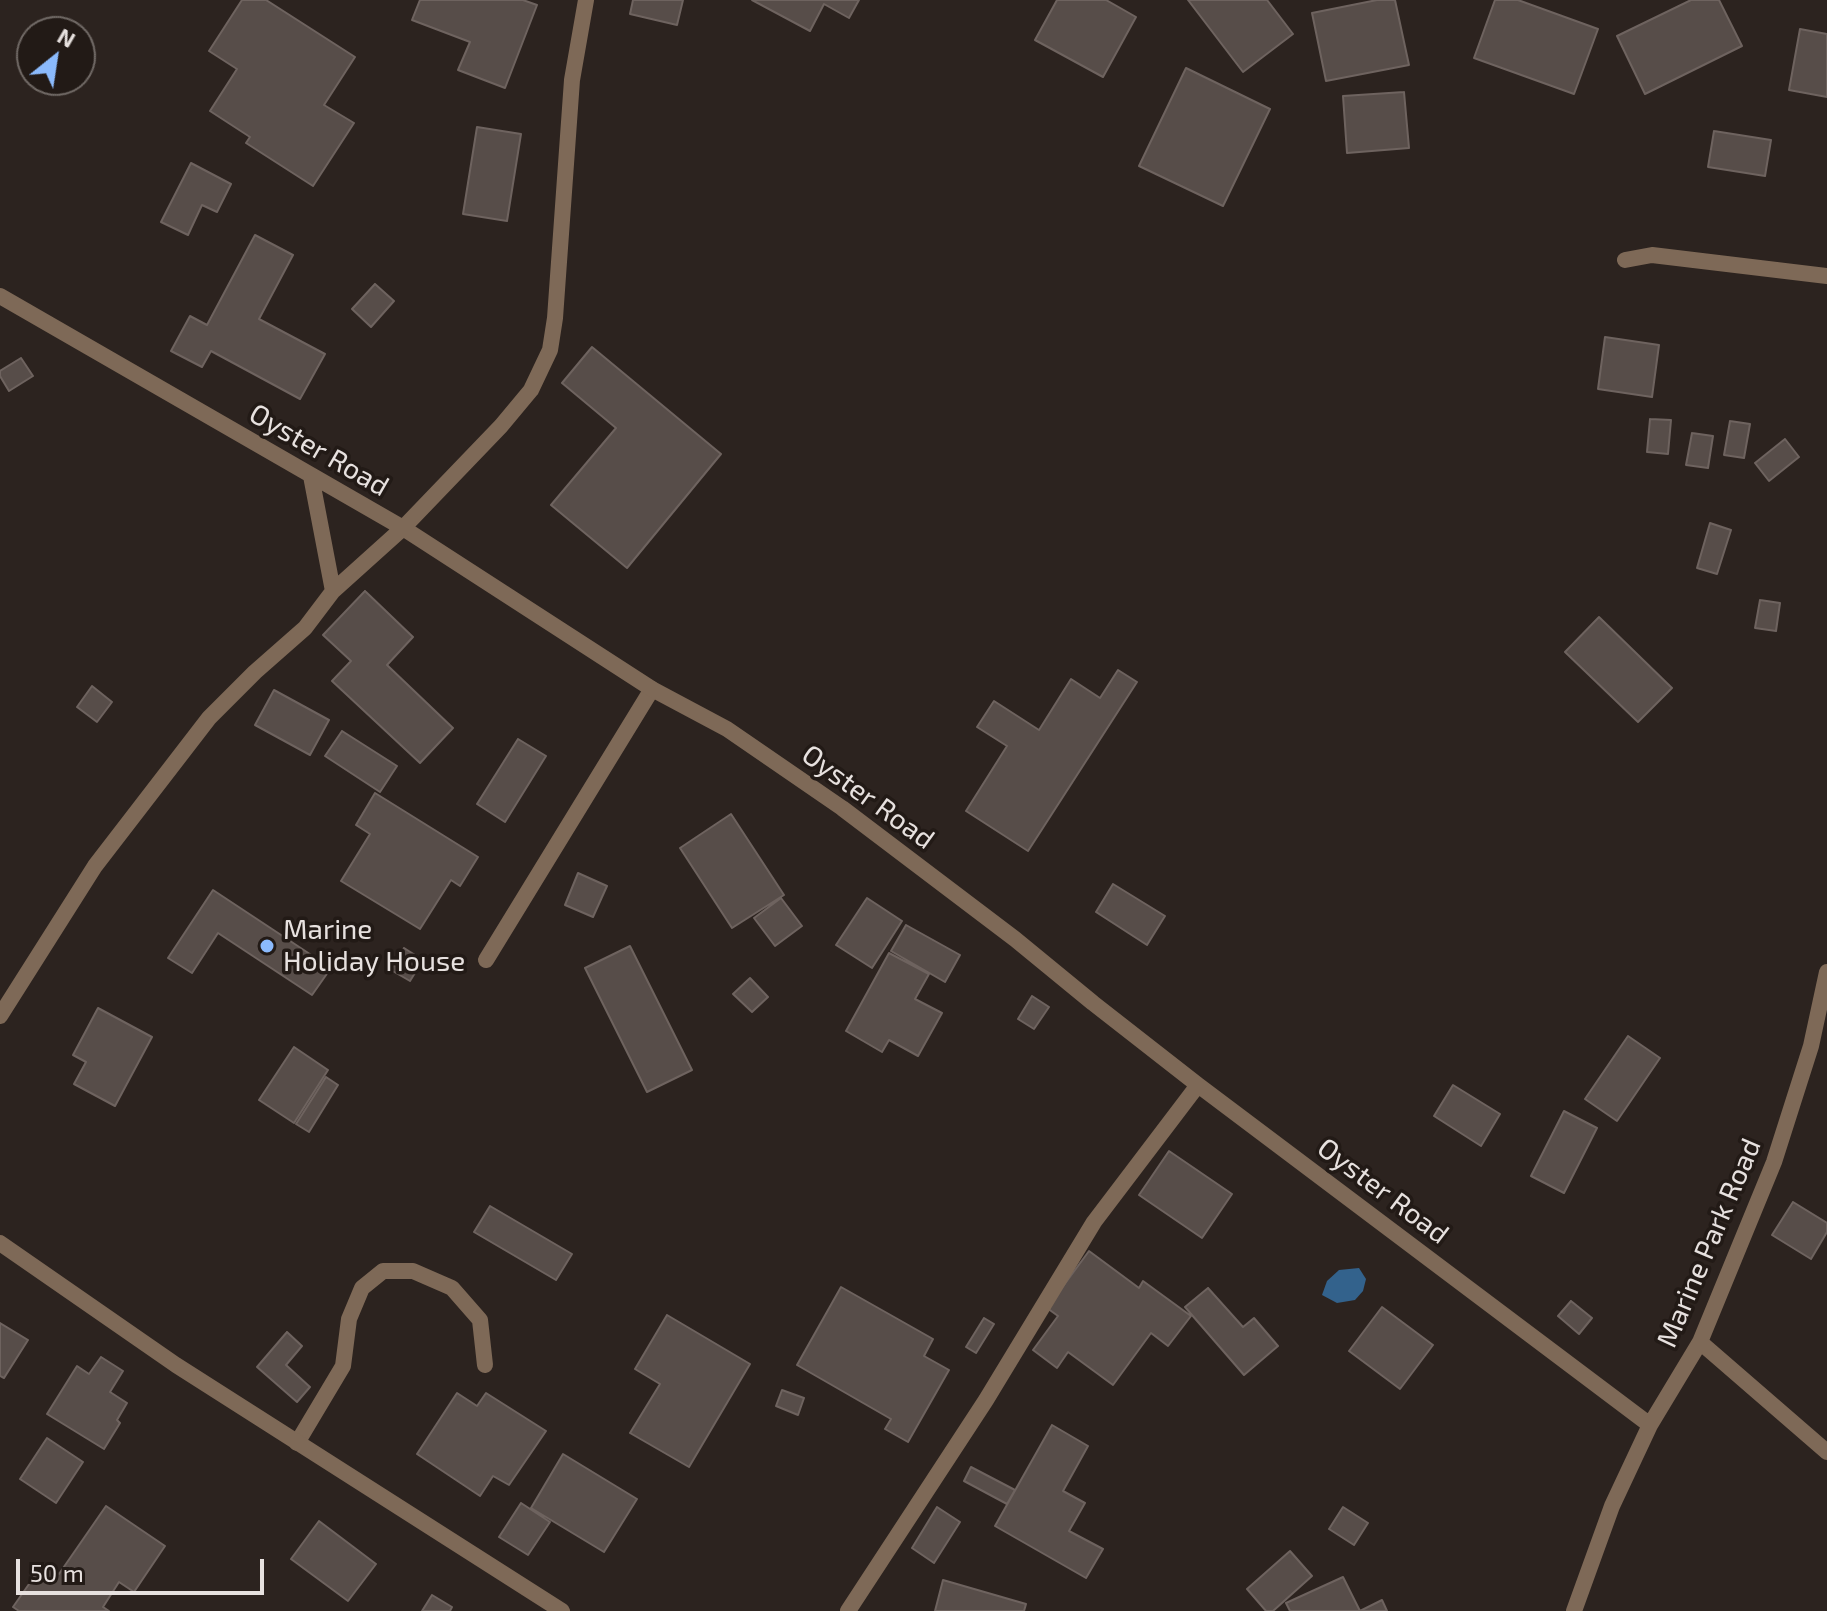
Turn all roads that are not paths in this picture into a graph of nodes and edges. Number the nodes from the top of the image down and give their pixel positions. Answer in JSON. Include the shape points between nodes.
{"nodes":[{"id":1,"x":586,"y":0,"type":"edge"},
{"id":2,"x":1625,"y":260,"type":"dead end"},
{"id":3,"x":1827,"y":276,"type":"edge"},
{"id":4,"x":0,"y":296,"type":"edge"},
{"id":5,"x":311,"y":476,"type":"junction"},
{"id":6,"x":403,"y":528,"type":"junction"},
{"id":7,"x":333,"y":591,"type":"junction"},
{"id":8,"x":652,"y":689,"type":"junction"},
{"id":9,"x":486,"y":960,"type":"dead end"},
{"id":10,"x":1827,"y":972,"type":"edge"},
{"id":11,"x":0,"y":1016,"type":"edge"},
{"id":12,"x":1198,"y":1085,"type":"junction"},
{"id":13,"x":0,"y":1243,"type":"edge"},
{"id":14,"x":1700,"y":1342,"type":"junction"},
{"id":15,"x":485,"y":1365,"type":"dead end"},
{"id":16,"x":1650,"y":1425,"type":"junction"},
{"id":17,"x":297,"y":1443,"type":"junction"},
{"id":18,"x":1827,"y":1452,"type":"edge"},
{"id":19,"x":562,"y":1611,"type":"edge"},
{"id":20,"x":848,"y":1611,"type":"edge"},
{"id":21,"x":1574,"y":1611,"type":"edge"}],
"edges":[{"from":1,"to":6,"type":"street","via":[[572,80],[550,350],[531,390]]},
{"from":2,"to":3,"type":"street","via":[[1652,255]]},
{"from":4,"to":5,"type":"street","name":"Oyster Road"},
{"from":5,"to":6,"type":"street","name":"Oyster Road"},
{"from":5,"to":7,"type":"street"},
{"from":6,"to":7,"type":"street"},
{"from":6,"to":8,"type":"street","name":"Oyster Road"},
{"from":7,"to":11,"type":"street","via":[[305,628],[209,718],[95,866]]},
{"from":8,"to":9,"type":"street"},
{"from":8,"to":12,"type":"street","name":"Oyster Road","via":[[727,729],[842,808]]},
{"from":10,"to":14,"type":"street","name":"Marine Park Road","via":[[1811,1046],[1774,1162]]},
{"from":12,"to":16,"type":"street","name":"Oyster Road"},
{"from":12,"to":20,"type":"street","via":[[1094,1222]]},
{"from":13,"to":17,"type":"street"},
{"from":14,"to":16,"type":"street","name":"Marine Park Road"},
{"from":14,"to":18,"type":"street"},
{"from":15,"to":17,"type":"street","via":[[480,1320],[452,1288],[413,1271],[383,1271],[362,1288],[349,1319],[343,1366]]},
{"from":16,"to":21,"type":"street","name":"Marine Park Road","via":[[1612,1506]]},
{"from":17,"to":19,"type":"street"}]}
